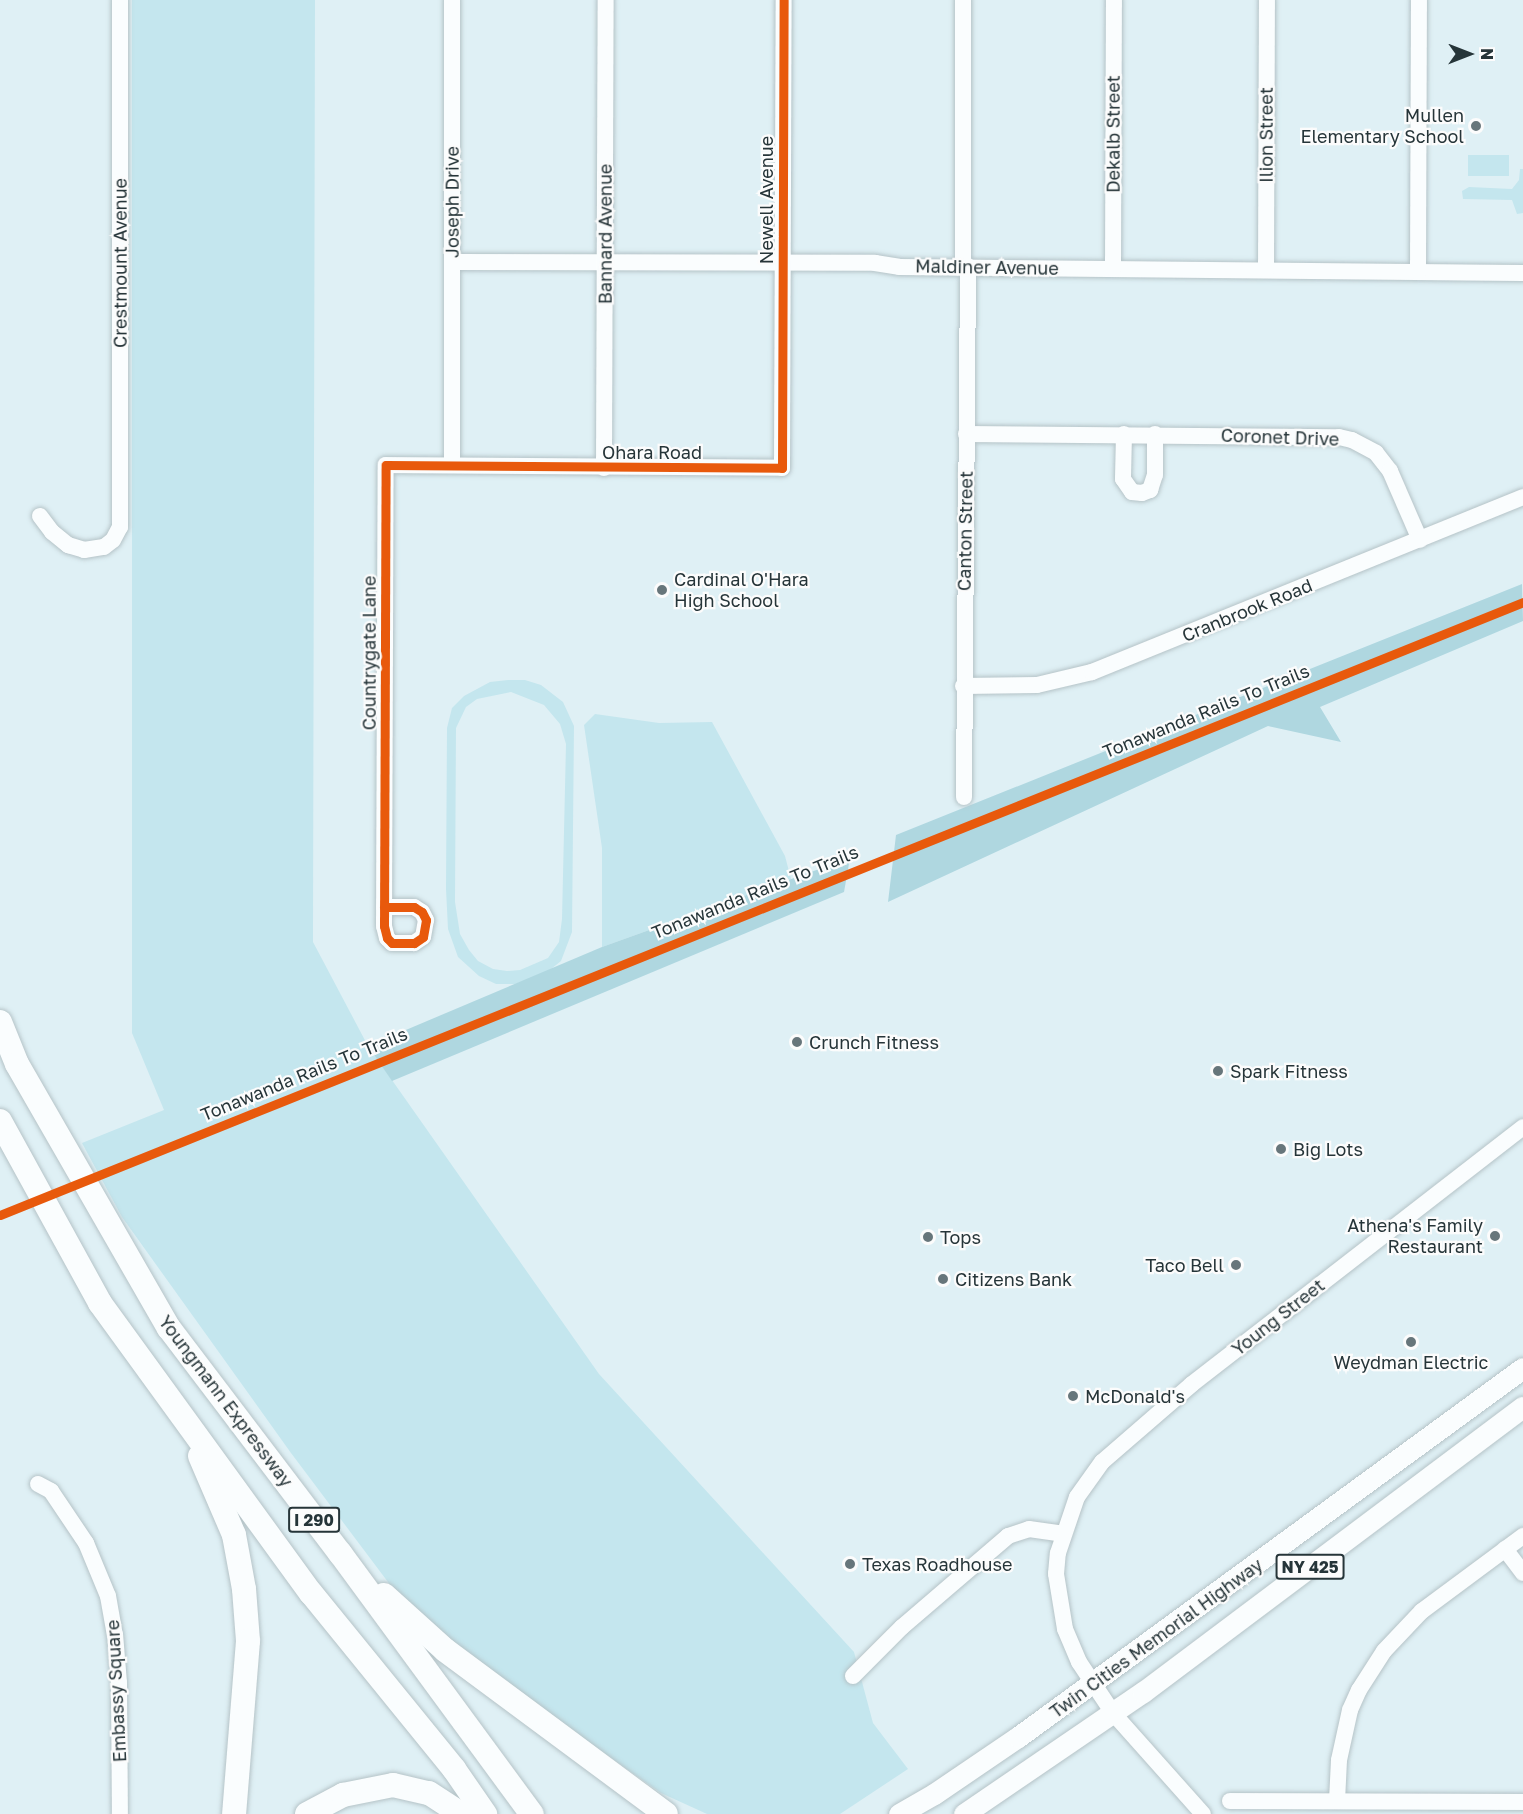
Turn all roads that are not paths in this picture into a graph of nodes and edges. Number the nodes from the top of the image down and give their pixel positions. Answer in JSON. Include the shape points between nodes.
{"nodes":[{"id":1,"x":120,"y":0,"type":"edge"},
{"id":2,"x":452,"y":0,"type":"edge"},
{"id":3,"x":606,"y":0,"type":"edge"},
{"id":4,"x":784,"y":0,"type":"edge"},
{"id":5,"x":963,"y":0,"type":"edge"},
{"id":6,"x":1114,"y":0,"type":"edge"},
{"id":7,"x":1267,"y":0,"type":"edge"},
{"id":8,"x":1419,"y":0,"type":"edge"},
{"id":9,"x":452,"y":262,"type":"junction"},
{"id":10,"x":605,"y":263,"type":"junction"},
{"id":11,"x":783,"y":263,"type":"junction"},
{"id":12,"x":966,"y":266,"type":"junction"},
{"id":13,"x":1113,"y":268,"type":"junction"},
{"id":14,"x":1266,"y":270,"type":"junction"},
{"id":15,"x":1418,"y":272,"type":"junction"},
{"id":16,"x":1523,"y":273,"type":"edge"},
{"id":17,"x":783,"y":400,"type":"joint"},
{"id":18,"x":966,"y":434,"type":"junction"},
{"id":19,"x":1124,"y":434,"type":"junction"},
{"id":20,"x":1155,"y":434,"type":"junction"},
{"id":21,"x":452,"y":465,"type":"junction"},
{"id":22,"x":604,"y":468,"type":"junction"},
{"id":23,"x":1523,"y":497,"type":"edge"},
{"id":24,"x":40,"y":516,"type":"dead end"},
{"id":25,"x":1420,"y":540,"type":"junction"},
{"id":26,"x":963,"y":686,"type":"junction"},
{"id":27,"x":964,"y":796,"type":"dead end"},
{"id":28,"x":384,"y":907,"type":"dead end"},
{"id":29,"x":0,"y":1022,"type":"edge"},
{"id":30,"x":0,"y":1121,"type":"edge"},
{"id":31,"x":1523,"y":1127,"type":"edge"},
{"id":32,"x":1523,"y":1368,"type":"edge"},
{"id":33,"x":173,"y":1400,"type":"junction"},
{"id":34,"x":1523,"y":1407,"type":"edge"},
{"id":35,"x":38,"y":1484,"type":"dead end"},
{"id":36,"x":1063,"y":1534,"type":"junction"},
{"id":37,"x":1523,"y":1536,"type":"edge"},
{"id":38,"x":1505,"y":1549,"type":"junction"},
{"id":39,"x":340,"y":1553,"type":"junction"},
{"id":40,"x":1523,"y":1573,"type":"edge"},
{"id":41,"x":853,"y":1676,"type":"dead end"},
{"id":42,"x":1092,"y":1683,"type":"junction"},
{"id":43,"x":1113,"y":1713,"type":"junction"},
{"id":44,"x":1230,"y":1801,"type":"dead end"},
{"id":45,"x":1337,"y":1801,"type":"junction"},
{"id":46,"x":1523,"y":1802,"type":"edge"},
{"id":47,"x":664,"y":1811,"type":"edge"},
{"id":48,"x":120,"y":1814,"type":"edge"},
{"id":49,"x":234,"y":1814,"type":"edge"},
{"id":50,"x":307,"y":1814,"type":"edge"},
{"id":51,"x":461,"y":1814,"type":"edge"},
{"id":52,"x":485,"y":1814,"type":"edge"},
{"id":53,"x":531,"y":1814,"type":"edge"},
{"id":54,"x":899,"y":1814,"type":"edge"},
{"id":55,"x":964,"y":1814,"type":"edge"},
{"id":56,"x":1203,"y":1814,"type":"edge"}],
"edges":[{"from":1,"to":24,"type":"street","name":"Crestmount Avenue","via":[[120,527],[104,546],[84,550],[52,532]]},
{"from":2,"to":9,"type":"street","name":"Joseph Drive"},
{"from":3,"to":10,"type":"street","name":"Bannard Avenue"},
{"from":4,"to":11,"type":"street","name":"Newell Avenue"},
{"from":5,"to":12,"type":"street","name":"Canton Street"},
{"from":6,"to":13,"type":"street","name":"Dekalb Street"},
{"from":7,"to":14,"type":"street","name":"Ilion Street"},
{"from":8,"to":15,"type":"street"},
{"from":9,"to":10,"type":"street","name":"Maldiner Avenue"},
{"from":9,"to":21,"type":"street","name":"Joseph Drive"},
{"from":10,"to":11,"type":"street","name":"Maldiner Avenue"},
{"from":10,"to":22,"type":"street","name":"Bannard Avenue"},
{"from":11,"to":12,"type":"street","name":"Maldiner Avenue"},
{"from":11,"to":17,"type":"street","name":"Newell Avenue"},
{"from":12,"to":13,"type":"street","name":"Maldiner Avenue"},
{"from":12,"to":18,"type":"street","name":"Canton Street"},
{"from":13,"to":14,"type":"street","name":"Maldiner Avenue"},
{"from":14,"to":15,"type":"street","name":"Maldiner Avenue"},
{"from":15,"to":16,"type":"street","name":"Maldiner Avenue"},
{"from":17,"to":22,"type":"street","name":"Ohara Road","via":[[782,468]]},
{"from":18,"to":19,"type":"street","name":"Coronet Drive"},
{"from":18,"to":26,"type":"street","name":"Canton Street"},
{"from":19,"to":20,"type":"street","name":"Coronet Drive"},
{"from":19,"to":20,"type":"street","via":[[1124,480],[1132,492],[1142,493],[1150,490],[1155,475]]},
{"from":20,"to":25,"type":"street","name":"Coronet Drive","via":[[1352,440],[1376,453],[1390,471]]},
{"from":21,"to":22,"type":"street","name":"Ohara Road"},
{"from":21,"to":28,"type":"street","name":"Countrygate Lane","via":[[386,465]]},
{"from":23,"to":25,"type":"street","name":"Cranbrook Road"},
{"from":25,"to":26,"type":"street","name":"Cranbrook Road","via":[[1092,672],[1037,685]]},
{"from":26,"to":27,"type":"street","name":"Canton Street"},
{"from":29,"to":39,"type":"highway","name":"Youngmann Expressway","number":"I 290","via":[[17,1064],[169,1328]]},
{"from":30,"to":33,"type":"highway","number":"I 290","via":[[100,1303]]},
{"from":31,"to":36,"type":"street","name":"Young Street","via":[[1192,1384],[1113,1452],[1082,1488]]},
{"from":32,"to":42,"type":"main road","name":"Twin Cities Memorial Highway","number":"NY 425"},
{"from":33,"to":49,"type":"highway","via":[[234,1535],[244,1589],[248,1641]]},
{"from":33,"to":52,"type":"highway","number":"I 290","via":[[311,1593],[454,1769]]},
{"from":34,"to":43,"type":"main road","name":"Twin Cities Memorial Highway","number":"NY 425"},
{"from":35,"to":48,"type":"street","name":"Embassy Square","via":[[51,1491],[87,1543],[108,1596],[119,1683]]},
{"from":36,"to":41,"type":"street","via":[[1029,1529],[1008,1536],[902,1627]]},
{"from":36,"to":42,"type":"street","name":"Young Street","via":[[1056,1574],[1059,1602],[1065,1629]]},
{"from":37,"to":38,"type":"street"},
{"from":38,"to":40,"type":"street"},
{"from":38,"to":45,"type":"street","via":[[1422,1611],[1368,1674],[1350,1710],[1342,1738]]},
{"from":39,"to":47,"type":"highway","via":[[445,1650]]},
{"from":39,"to":53,"type":"highway","name":"Youngmann Expressway","number":"I 290"},
{"from":42,"to":43,"type":"street","name":"Young Street"},
{"from":42,"to":54,"type":"main road","name":"Twin Cities Memorial Highway","number":"NY 425","via":[[1009,1744]]},
{"from":43,"to":55,"type":"main road","name":"Twin Cities Memorial Highway","number":"NY 425"},
{"from":43,"to":56,"type":"street","name":"Young Street"},
{"from":44,"to":45,"type":"street"},
{"from":45,"to":46,"type":"street"},
{"from":50,"to":51,"type":"highway","via":[[343,1795],[393,1785],[429,1793]]}]}
